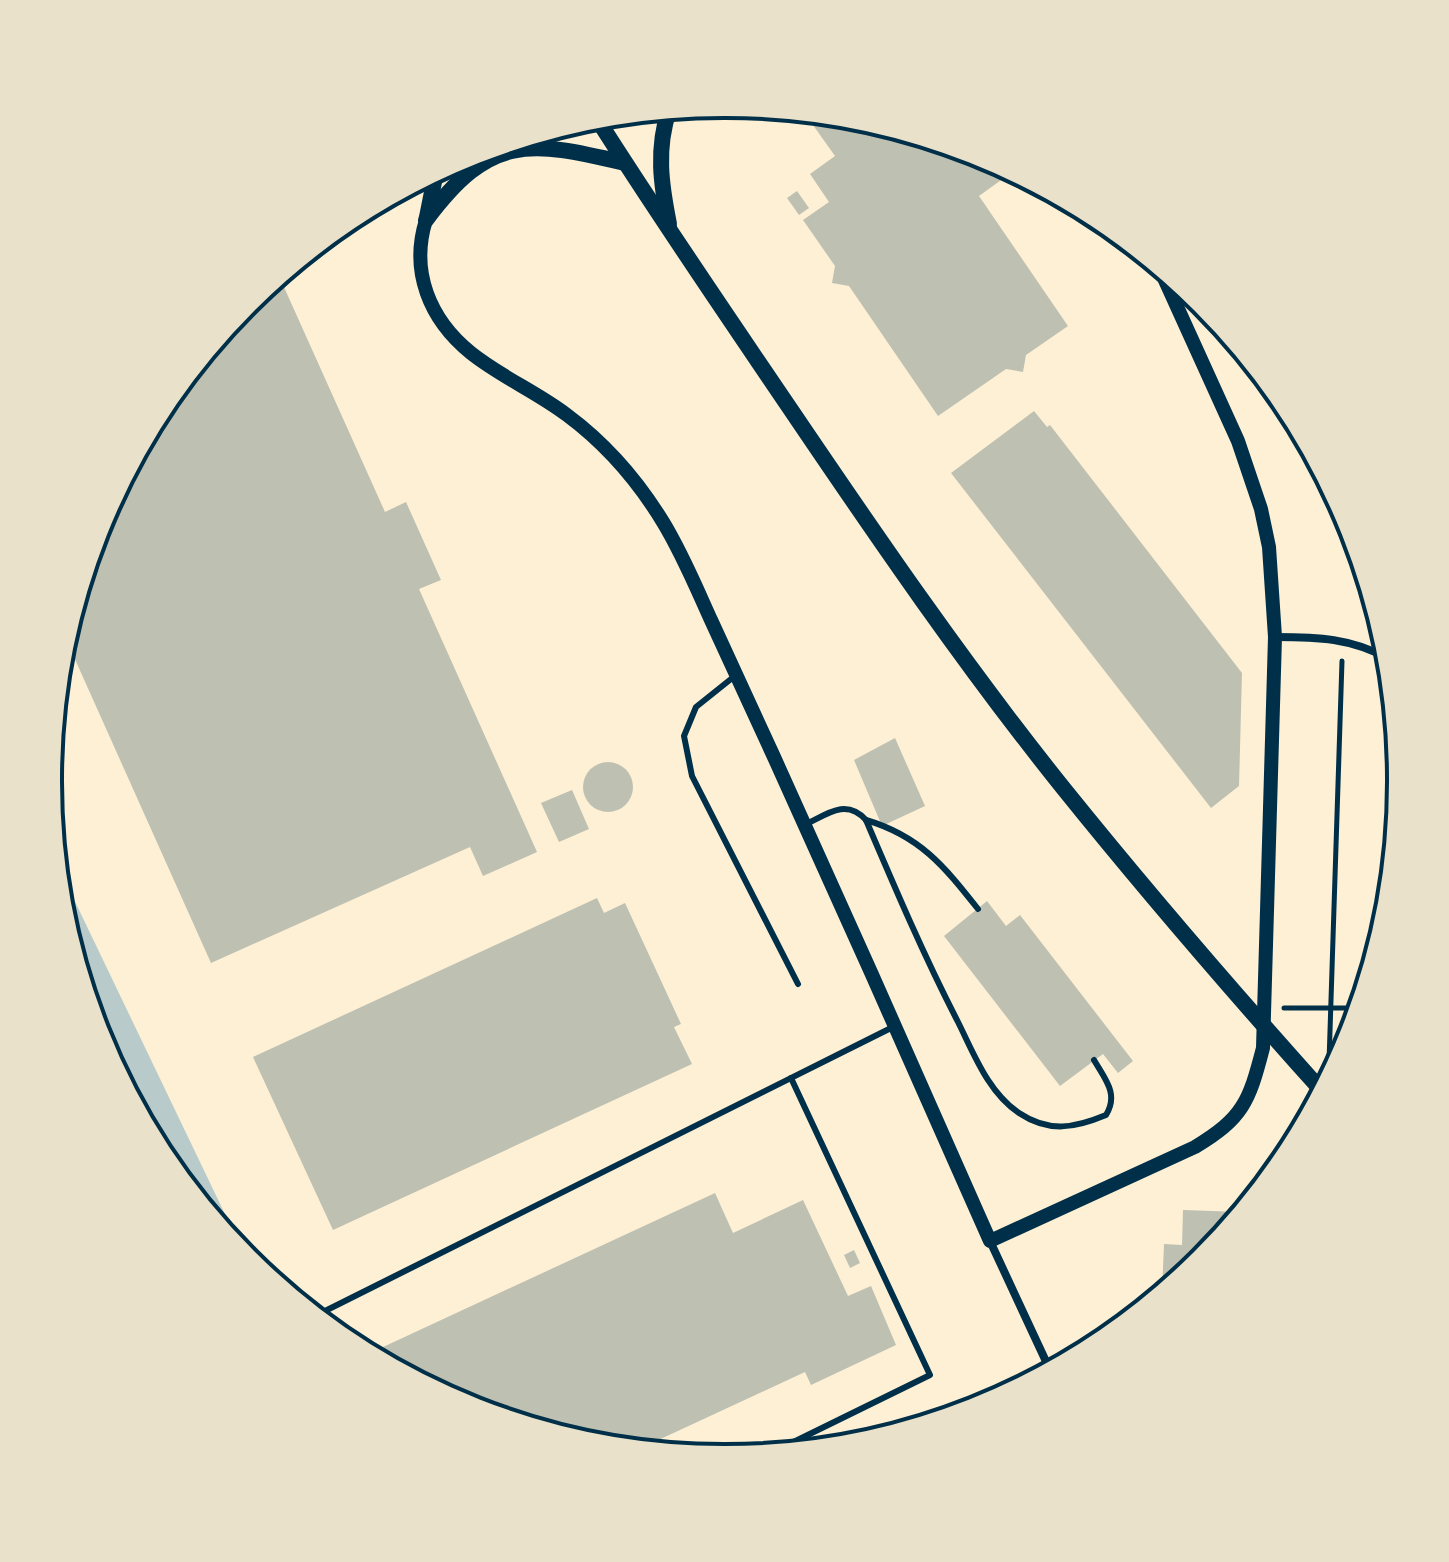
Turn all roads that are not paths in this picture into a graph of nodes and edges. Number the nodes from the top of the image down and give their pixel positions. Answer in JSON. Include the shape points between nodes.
{"nodes":[{"id":1,"x":667,"y":121,"type":"edge"},
{"id":2,"x":604,"y":130,"type":"edge"},
{"id":3,"x":529,"y":149,"type":"edge"},
{"id":4,"x":625,"y":163,"type":"junction"},
{"id":5,"x":473,"y":168,"type":"edge"},
{"id":6,"x":433,"y":186,"type":"edge"},
{"id":7,"x":426,"y":220,"type":"junction"},
{"id":8,"x":671,"y":233,"type":"junction"},
{"id":9,"x":1170,"y":291,"type":"edge"},
{"id":10,"x":1275,"y":637,"type":"junction"},
{"id":11,"x":1373,"y":650,"type":"edge"},
{"id":12,"x":736,"y":675,"type":"junction"},
{"id":13,"x":866,"y":820,"type":"junction"},
{"id":14,"x":805,"y":825,"type":"junction"},
{"id":15,"x":978,"y":909,"type":"dead end"},
{"id":16,"x":798,"y":984,"type":"dead end"},
{"id":17,"x":895,"y":1026,"type":"junction"},
{"id":18,"x":1094,"y":1060,"type":"dead end"},
{"id":19,"x":791,"y":1078,"type":"junction"},
{"id":20,"x":1314,"y":1082,"type":"edge"},
{"id":21,"x":990,"y":1241,"type":"junction"},
{"id":22,"x":326,"y":1311,"type":"edge"},
{"id":23,"x":1046,"y":1360,"type":"edge"},
{"id":24,"x":799,"y":1439,"type":"edge"}],
"edges":[{"from":1,"to":8,"type":"main road","via":[[659,159]]},
{"from":2,"to":4,"type":"main road"},
{"from":3,"to":4,"type":"main road","via":[[558,148]]},
{"from":4,"to":8,"type":"main road"},
{"from":5,"to":7,"type":"main road"},
{"from":6,"to":7,"type":"main road"},
{"from":7,"to":12,"type":"street","via":[[419,262],[427,296],[445,327],[469,351],[566,413],[616,458],[663,522]]},
{"from":8,"to":20,"type":"main road","via":[[975,671],[1064,788]]},
{"from":9,"to":10,"type":"street","via":[[1251,476],[1269,547]]},
{"from":10,"to":11,"type":"street","via":[[1322,637]]},
{"from":10,"to":21,"type":"street","via":[[1263,1048],[1243,1107],[1225,1129],[1195,1147]]},
{"from":12,"to":14,"type":"street"},
{"from":12,"to":16,"type":"lane","via":[[696,707],[684,736],[692,776]]},
{"from":13,"to":14,"type":"lane","via":[[850,808]]},
{"from":13,"to":15,"type":"lane","via":[[912,839],[934,856]]},
{"from":13,"to":18,"type":"lane","via":[[922,949],[1003,1100],[1038,1122],[1069,1128],[1106,1115],[1113,1093]]},
{"from":14,"to":17,"type":"street"},
{"from":17,"to":19,"type":"lane"},
{"from":17,"to":21,"type":"street"},
{"from":19,"to":22,"type":"lane"},
{"from":19,"to":24,"type":"lane","via":[[930,1375]]},
{"from":21,"to":23,"type":"street"}]}
